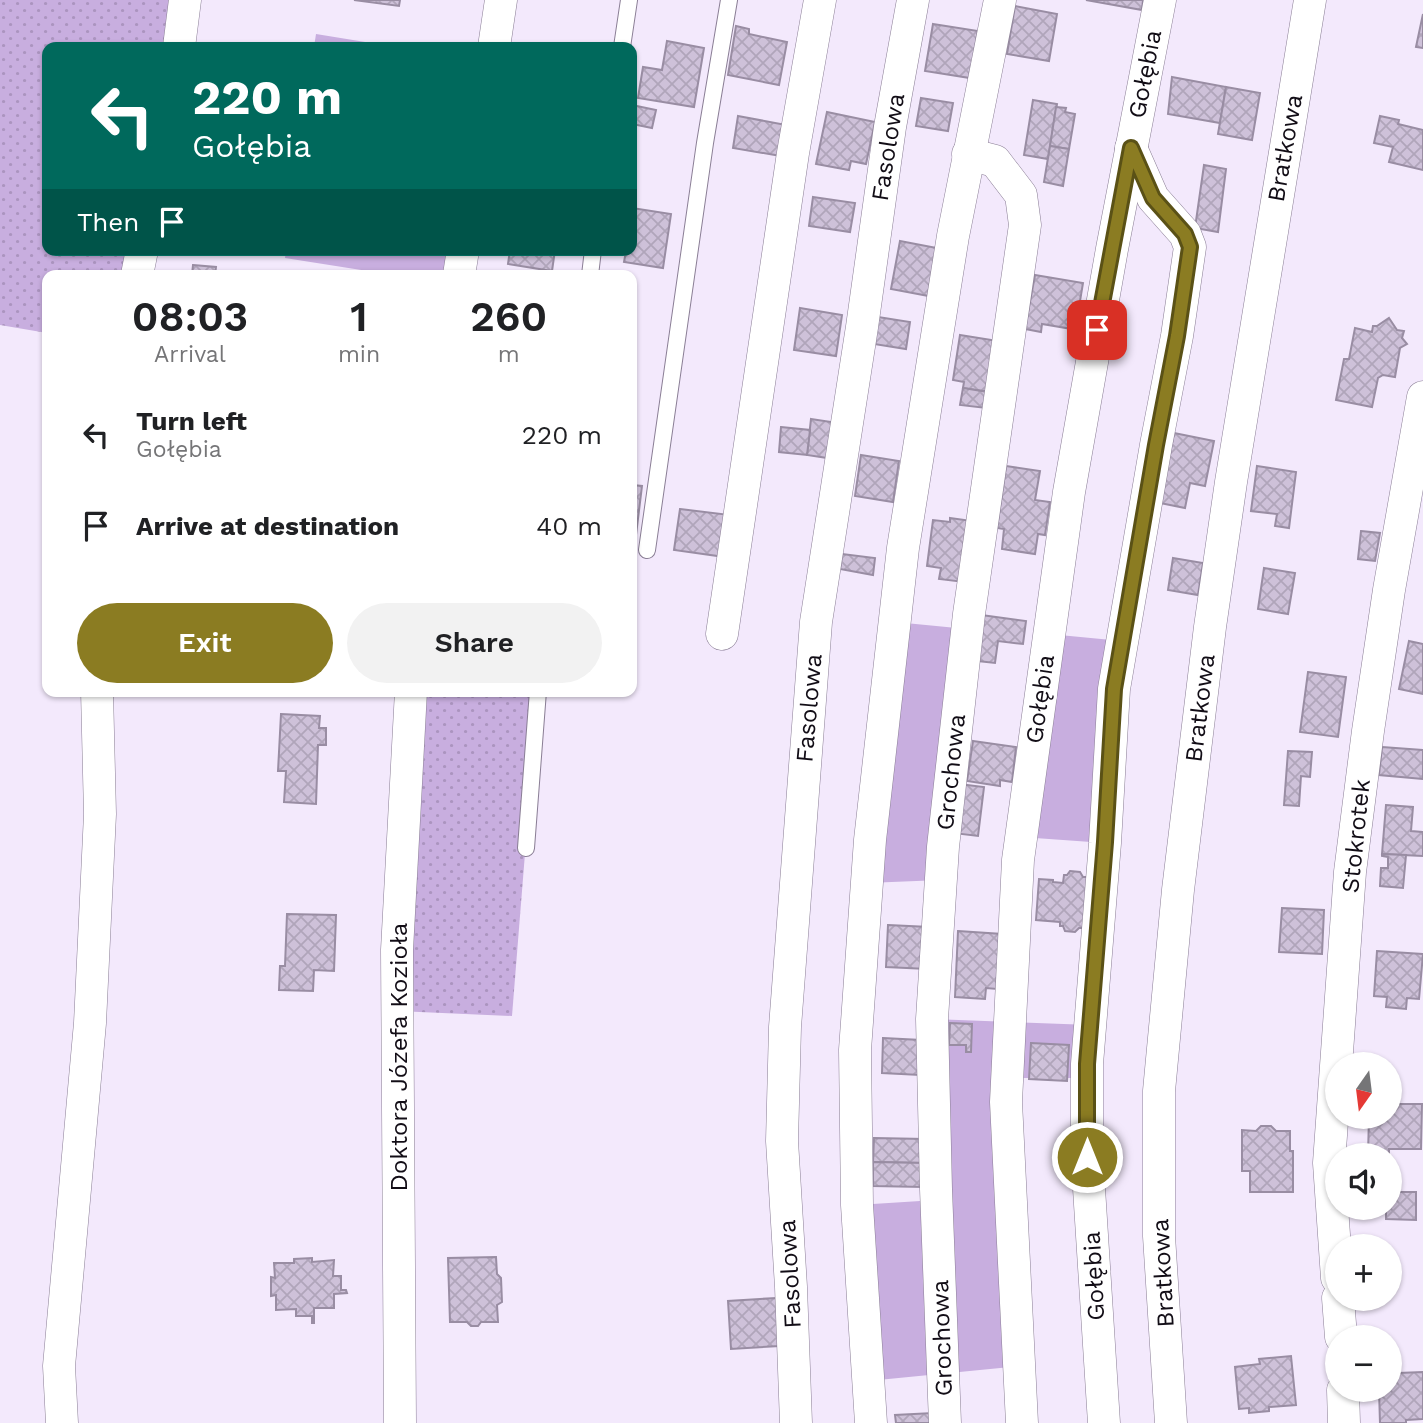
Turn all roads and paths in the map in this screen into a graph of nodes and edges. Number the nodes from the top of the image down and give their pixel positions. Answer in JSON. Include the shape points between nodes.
{"nodes":[{"id":1,"x":185,"y":0,"type":"edge"},
{"id":2,"x":501,"y":0,"type":"edge"},
{"id":3,"x":629,"y":0,"type":"edge"},
{"id":4,"x":729,"y":0,"type":"edge"},
{"id":5,"x":820,"y":0,"type":"edge"},
{"id":6,"x":913,"y":0,"type":"edge"},
{"id":7,"x":1000,"y":0,"type":"edge"},
{"id":8,"x":1160,"y":0,"type":"edge"},
{"id":9,"x":1310,"y":0,"type":"edge"},
{"id":10,"x":180,"y":42,"type":"edge"},
{"id":11,"x":495,"y":42,"type":"edge"},
{"id":12,"x":623,"y":42,"type":"edge"},
{"id":13,"x":1131,"y":148,"type":"junction"},
{"id":14,"x":968,"y":154,"type":"junction"},
{"id":15,"x":1423,"y":397,"type":"edge"},
{"id":16,"x":647,"y":550,"type":"dead end"},
{"id":17,"x":722,"y":634,"type":"dead end"},
{"id":18,"x":97,"y":697,"type":"edge"},
{"id":19,"x":411,"y":697,"type":"edge"},
{"id":20,"x":538,"y":697,"type":"edge"},
{"id":21,"x":526,"y":848,"type":"dead end"},
{"id":22,"x":1334,"y":1234,"type":"edge"},
{"id":23,"x":1344,"y":1402,"type":"edge"},
{"id":24,"x":62,"y":1423,"type":"edge"},
{"id":25,"x":400,"y":1423,"type":"edge"},
{"id":26,"x":796,"y":1423,"type":"edge"},
{"id":27,"x":871,"y":1423,"type":"edge"},
{"id":28,"x":946,"y":1423,"type":"edge"},
{"id":29,"x":1023,"y":1423,"type":"edge"},
{"id":30,"x":1104,"y":1423,"type":"edge"},
{"id":31,"x":1171,"y":1423,"type":"edge"},
{"id":32,"x":1345,"y":1423,"type":"edge"}],
"edges":[{"from":1,"to":10,"type":"street"},
{"from":2,"to":11,"type":"street"},
{"from":3,"to":12,"type":"lane"},
{"from":4,"to":16,"type":"lane"},
{"from":5,"to":17,"type":"street"},
{"from":6,"to":26,"type":"street","name":"Fasolowa","via":[[816,622],[786,1014],[782,1141]]},
{"from":7,"to":14,"type":"street"},
{"from":8,"to":13,"type":"street","name":"Gołębia"},
{"from":9,"to":31,"type":"street","name":"Bratkowa","via":[[1231,482],[1178,890],[1160,1091],[1160,1236]]},
{"from":13,"to":29,"type":"street","name":"Gołębia","via":[[1069,492],[1017,860],[1006,1102]]},
{"from":13,"to":30,"type":"street","name":"Gołębia","via":[[1153,198],[1185,234],[1190,247],[1114,689],[1087,1064],[1087,1157]]},
{"from":14,"to":27,"type":"street","via":[[903,548],[869,851],[855,1050],[858,1205]]},
{"from":14,"to":28,"type":"street","name":"Grochowa","via":[[995,161],[1021,195],[1025,225],[969,614],[943,847],[932,1019]]},
{"from":15,"to":22,"type":"street","name":"Stokrotek","via":[[1389,590],[1350,872],[1329,1163]]},
{"from":18,"to":24,"type":"street","via":[[100,814],[90,1023],[64,1292],[59,1366]]},
{"from":19,"to":25,"type":"street","name":"Doktora Józefa Kozioła","via":[[397,950]]},
{"from":20,"to":21,"type":"lane"},
{"from":23,"to":32,"type":"street"}]}
